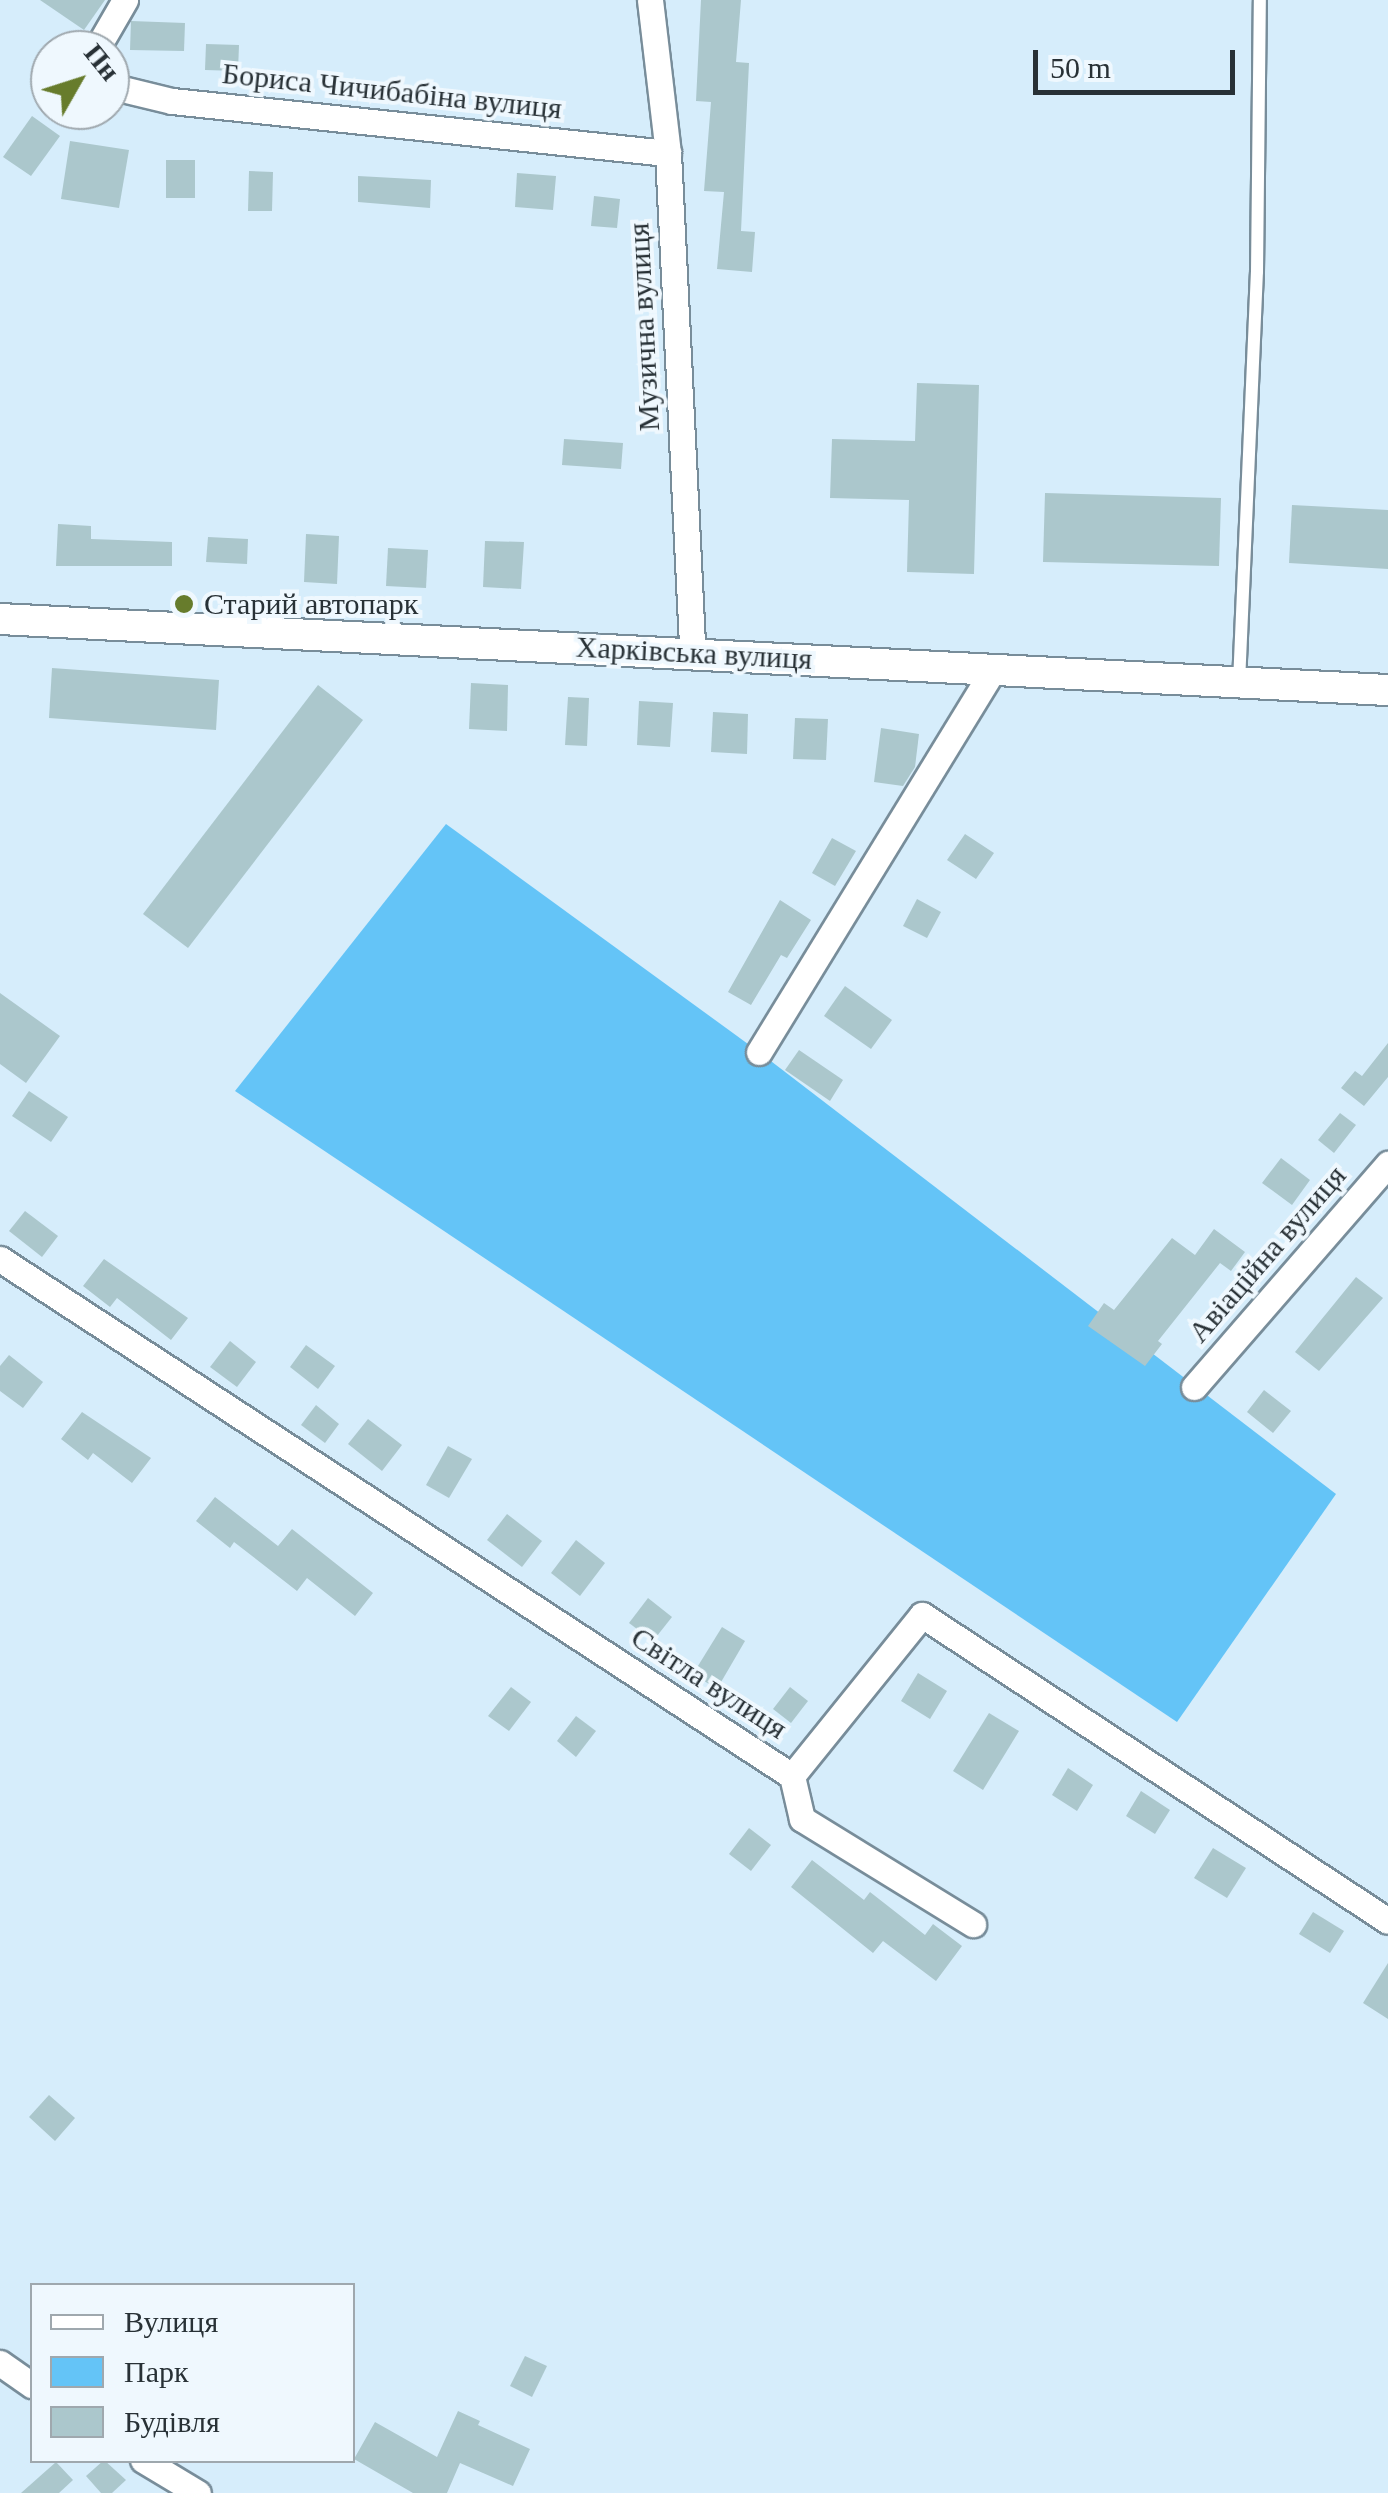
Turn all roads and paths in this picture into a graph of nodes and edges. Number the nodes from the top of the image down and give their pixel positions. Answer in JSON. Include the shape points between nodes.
{"nodes":[{"id":1,"x":125,"y":0,"type":"edge"},
{"id":2,"x":650,"y":0,"type":"edge"},
{"id":3,"x":1260,"y":0,"type":"edge"},
{"id":4,"x":108,"y":30,"type":"edge"},
{"id":5,"x":130,"y":91,"type":"edge"},
{"id":6,"x":668,"y":153,"type":"junction"},
{"id":7,"x":0,"y":619,"type":"edge"},
{"id":8,"x":692,"y":652,"type":"junction"},
{"id":9,"x":992,"y":672,"type":"junction"},
{"id":10,"x":1238,"y":685,"type":"junction"},
{"id":11,"x":1388,"y":690,"type":"edge"},
{"id":12,"x":759,"y":1052,"type":"dead end"},
{"id":13,"x":1388,"y":1164,"type":"edge"},
{"id":14,"x":0,"y":1259,"type":"edge"},
{"id":15,"x":1194,"y":1388,"type":"dead end"},
{"id":16,"x":792,"y":1776,"type":"junction"},
{"id":17,"x":1388,"y":1921,"type":"edge"},
{"id":18,"x":973,"y":1924,"type":"dead end"},
{"id":19,"x":0,"y":2363,"type":"edge"},
{"id":20,"x":30,"y":2384,"type":"edge"},
{"id":21,"x":148,"y":2463,"type":"edge"},
{"id":22,"x":198,"y":2493,"type":"edge"}],
"edges":[{"from":1,"to":4,"type":"street"},
{"from":2,"to":6,"type":"street","name":"Музична вулиця"},
{"from":3,"to":10,"type":"lane","via":[[1257,272]]},
{"from":5,"to":6,"type":"street","name":"Бориса Чичибабіна вулиця","via":[[172,101]]},
{"from":6,"to":8,"type":"street","name":"Музична вулиця"},
{"from":7,"to":8,"type":"street","name":"Харківська вулиця"},
{"from":8,"to":9,"type":"street","name":"Харківська вулиця"},
{"from":9,"to":10,"type":"street","name":"Харківська вулиця"},
{"from":9,"to":12,"type":"street"},
{"from":10,"to":11,"type":"street","name":"Харківська вулиця"},
{"from":13,"to":15,"type":"street","name":"Авіаційна вулиця"},
{"from":14,"to":16,"type":"street","name":"Світла вулиця"},
{"from":16,"to":17,"type":"street","name":"Світла вулиця","via":[[922,1615]]},
{"from":16,"to":18,"type":"street","via":[[802,1819]]},
{"from":19,"to":20,"type":"street"},
{"from":21,"to":22,"type":"street"}]}
